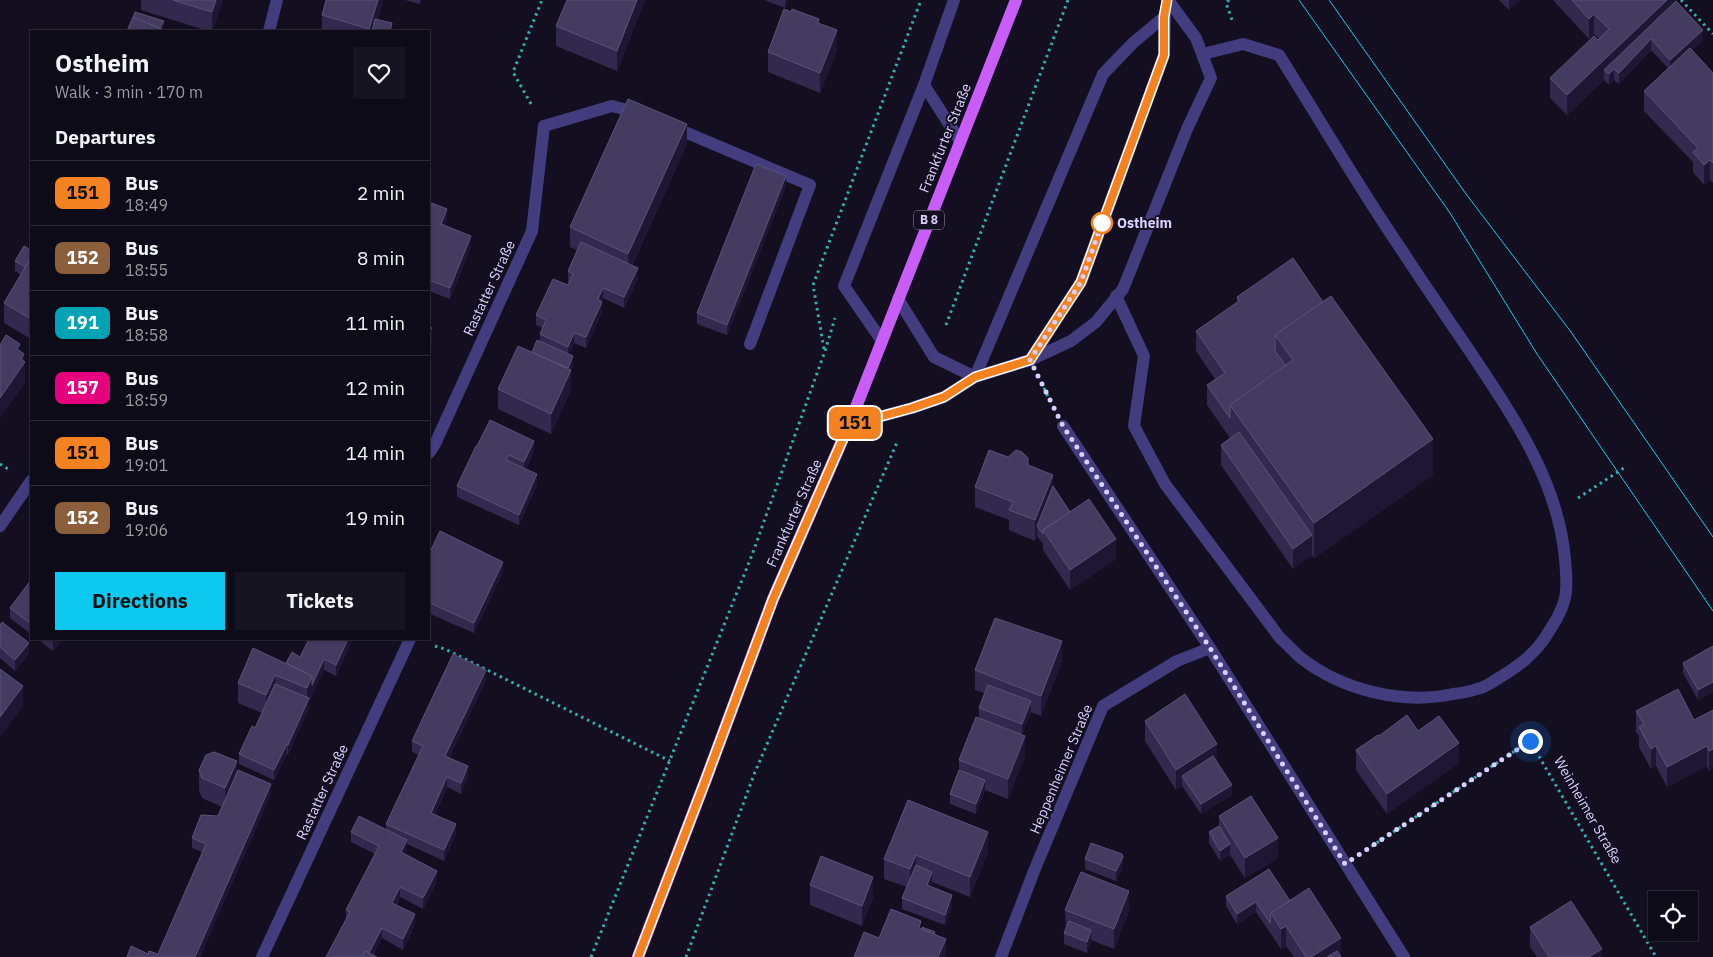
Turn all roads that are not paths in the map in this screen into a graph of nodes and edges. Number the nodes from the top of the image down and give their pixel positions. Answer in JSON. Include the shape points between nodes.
{"nodes":[{"id":1,"x":277,"y":0,"type":"edge"},
{"id":2,"x":954,"y":0,"type":"edge"},
{"id":3,"x":1016,"y":0,"type":"edge"},
{"id":4,"x":1168,"y":0,"type":"edge"},
{"id":5,"x":1164,"y":17,"type":"junction"},
{"id":6,"x":269,"y":30,"type":"edge"},
{"id":7,"x":1203,"y":54,"type":"junction"},
{"id":8,"x":924,"y":85,"type":"junction"},
{"id":9,"x":646,"y":116,"type":"edge"},
{"id":10,"x":665,"y":124,"type":"edge"},
{"id":11,"x":960,"y":141,"type":"junction"},
{"id":12,"x":1116,"y":296,"type":"junction"},
{"id":13,"x":898,"y":299,"type":"junction"},
{"id":14,"x":882,"y":341,"type":"junction"},
{"id":15,"x":750,"y":344,"type":"dead end"},
{"id":16,"x":1030,"y":360,"type":"junction"},
{"id":17,"x":975,"y":377,"type":"junction"},
{"id":18,"x":849,"y":425,"type":"junction"},
{"id":19,"x":1063,"y":426,"type":"road end"},
{"id":20,"x":430,"y":452,"type":"edge"},
{"id":21,"x":30,"y":483,"type":"edge"},
{"id":22,"x":0,"y":526,"type":"edge"},
{"id":23,"x":410,"y":640,"type":"edge"},
{"id":24,"x":1210,"y":648,"type":"junction"},
{"id":25,"x":262,"y":957,"type":"edge"},
{"id":26,"x":638,"y":957,"type":"edge"},
{"id":27,"x":1001,"y":957,"type":"edge"},
{"id":28,"x":1404,"y":957,"type":"edge"}],
"edges":[{"from":1,"to":6,"type":"street"},
{"from":2,"to":8,"type":"street"},
{"from":3,"to":11,"type":"main road","name":"Frankfurter Straße","number":"B 8"},
{"from":4,"to":5,"type":"street"},
{"from":4,"to":7,"type":"street","via":[[1196,38]]},
{"from":5,"to":16,"type":"street","via":[[1164,55],[1081,282]]},
{"from":5,"to":17,"type":"street","via":[[1103,74]]},
{"from":7,"to":12,"type":"street","via":[[1211,78],[1187,129],[1123,289]]},
{"from":7,"to":12,"type":"street","via":[[1242,44],[1279,55],[1393,238],[1530,446],[1557,513],[1566,565],[1564,600],[1542,643],[1526,660],[1479,689],[1445,696],[1380,694],[1324,673],[1300,658],[1280,638],[1164,484],[1134,426],[1144,356]]},
{"from":8,"to":11,"type":"street"},
{"from":8,"to":14,"type":"street","via":[[844,286]]},
{"from":9,"to":20,"type":"street","name":"Rastatter Straße","via":[[612,106],[544,126],[532,231]]},
{"from":10,"to":15,"type":"street","via":[[810,185]]},
{"from":11,"to":13,"type":"main road","name":"Frankfurter Straße","number":"B 8"},
{"from":12,"to":16,"type":"street","via":[[1096,322],[1071,341]]},
{"from":13,"to":14,"type":"main road","name":"Frankfurter Straße","number":"B 8"},
{"from":13,"to":17,"type":"street","via":[[934,357]]},
{"from":14,"to":18,"type":"main road","name":"Frankfurter Straße","number":"B 8"},
{"from":16,"to":17,"type":"street"},
{"from":17,"to":18,"type":"street","via":[[944,397]]},
{"from":18,"to":26,"type":"main road","name":"Frankfurter Straße","number":"B 8","via":[[773,599]]},
{"from":19,"to":24,"type":"street"},
{"from":21,"to":22,"type":"street"},
{"from":23,"to":25,"type":"street","name":"Rastatter Straße"},
{"from":24,"to":27,"type":"street","name":"Heppenheimer Straße","via":[[1177,661],[1103,706]]},
{"from":24,"to":28,"type":"street"}]}
